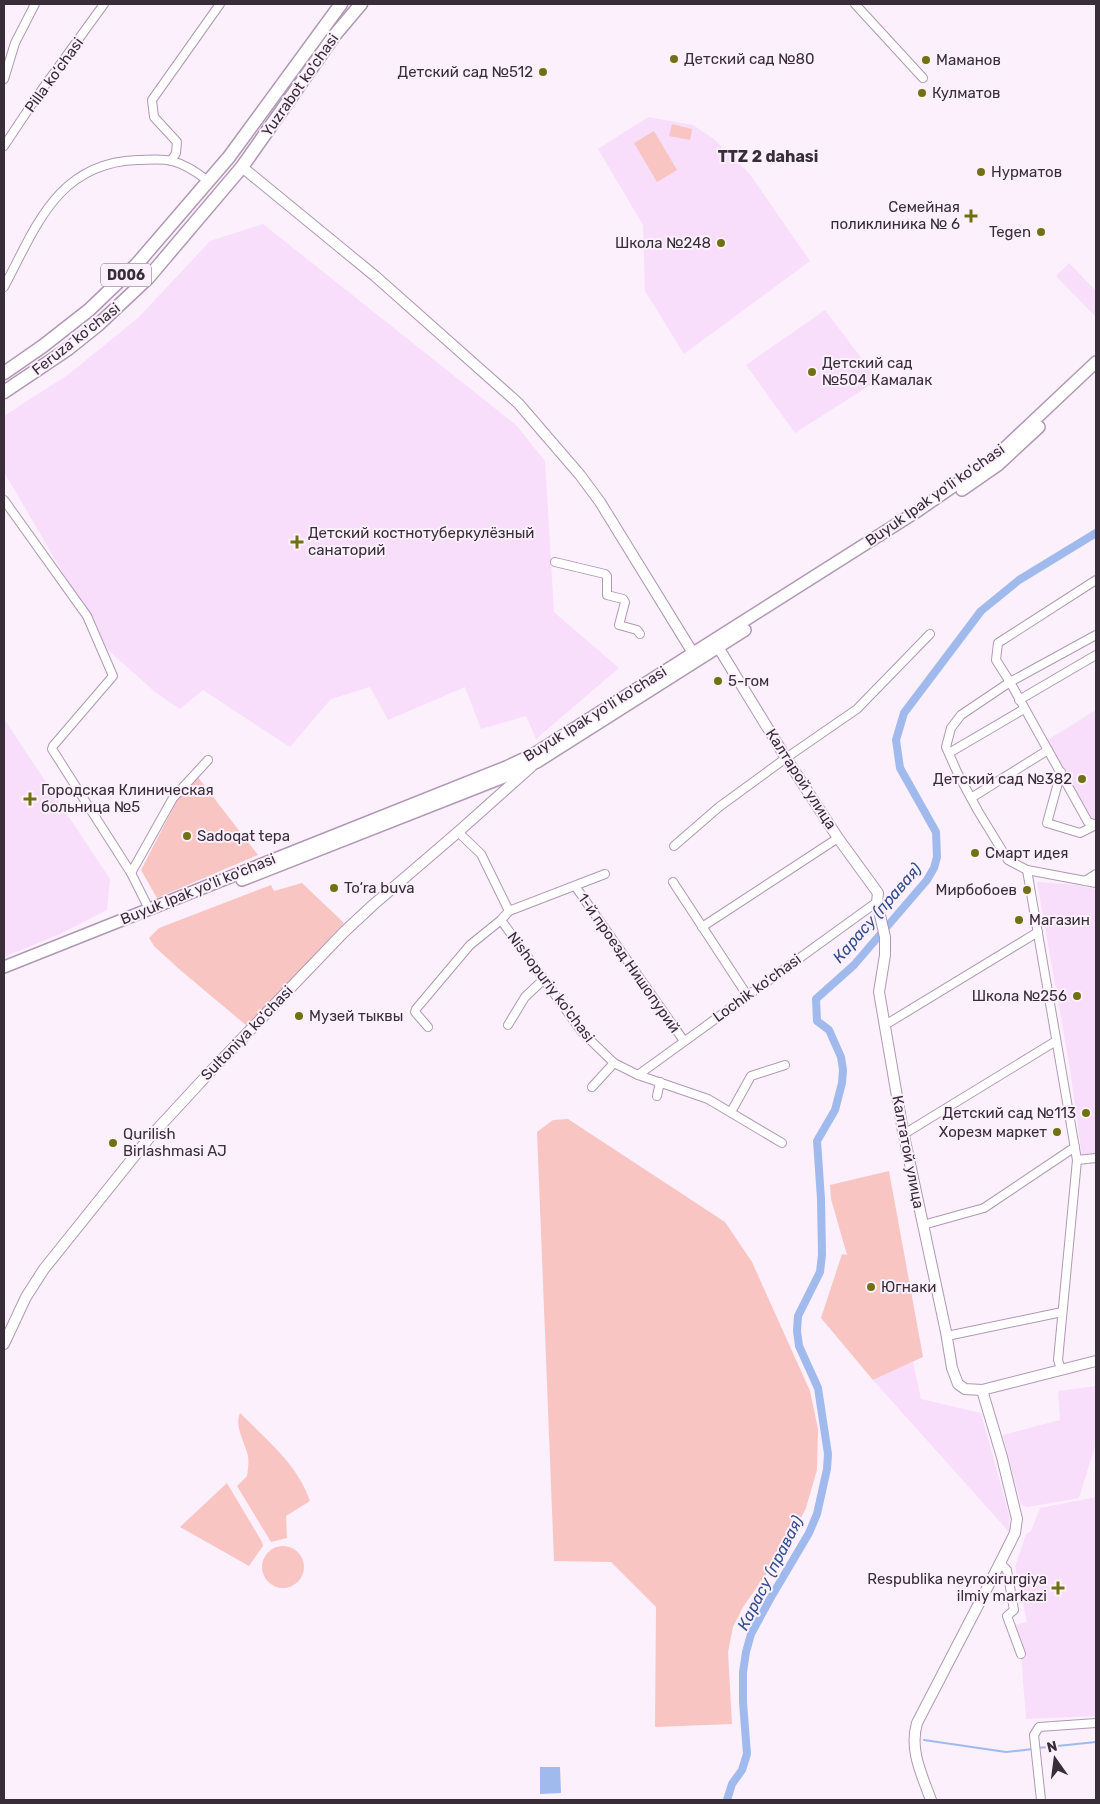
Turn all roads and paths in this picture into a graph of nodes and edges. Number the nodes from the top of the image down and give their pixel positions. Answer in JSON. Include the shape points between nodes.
{"nodes":[{"id":1,"x":35,"y":4,"type":"edge"},
{"id":2,"x":104,"y":4,"type":"edge"},
{"id":3,"x":220,"y":4,"type":"edge"},
{"id":4,"x":341,"y":4,"type":"edge"},
{"id":5,"x":361,"y":4,"type":"edge"},
{"id":6,"x":855,"y":4,"type":"edge"},
{"id":7,"x":923,"y":78,"type":"dead end"},
{"id":8,"x":4,"y":79,"type":"edge"},
{"id":9,"x":4,"y":146,"type":"edge"},
{"id":10,"x":229,"y":157,"type":"junction"},
{"id":11,"x":171,"y":161,"type":"junction"},
{"id":12,"x":242,"y":167,"type":"junction"},
{"id":13,"x":208,"y":181,"type":"junction"},
{"id":14,"x":4,"y":287,"type":"edge"},
{"id":15,"x":1096,"y":362,"type":"edge"},
{"id":16,"x":4,"y":372,"type":"edge"},
{"id":17,"x":1096,"y":373,"type":"edge"},
{"id":18,"x":4,"y":392,"type":"edge"},
{"id":19,"x":4,"y":500,"type":"edge"},
{"id":20,"x":555,"y":562,"type":"dead end"},
{"id":21,"x":1096,"y":580,"type":"edge"},
{"id":22,"x":640,"y":634,"type":"dead end"},
{"id":23,"x":930,"y":634,"type":"dead end"},
{"id":24,"x":1096,"y":635,"type":"edge"},
{"id":25,"x":716,"y":643,"type":"junction"},
{"id":26,"x":1096,"y":655,"type":"edge"},
{"id":27,"x":695,"y":657,"type":"junction"},
{"id":28,"x":1010,"y":682,"type":"junction"},
{"id":29,"x":1019,"y":700,"type":"junction"},
{"id":30,"x":1024,"y":709,"type":"junction"},
{"id":31,"x":1048,"y":750,"type":"junction"},
{"id":32,"x":949,"y":753,"type":"junction"},
{"id":33,"x":786,"y":758,"type":"junction"},
{"id":34,"x":208,"y":760,"type":"dead end"},
{"id":35,"x":537,"y":762,"type":"junction"},
{"id":36,"x":1060,"y":772,"type":"junction"},
{"id":37,"x":970,"y":798,"type":"junction"},
{"id":38,"x":1096,"y":825,"type":"edge"},
{"id":39,"x":458,"y":832,"type":"junction"},
{"id":40,"x":838,"y":838,"type":"junction"},
{"id":41,"x":674,"y":846,"type":"dead end"},
{"id":42,"x":1027,"y":870,"type":"junction"},
{"id":43,"x":131,"y":873,"type":"junction"},
{"id":44,"x":606,"y":874,"type":"dead end"},
{"id":45,"x":1096,"y":874,"type":"edge"},
{"id":46,"x":1085,"y":881,"type":"junction"},
{"id":47,"x":673,"y":882,"type":"dead end"},
{"id":48,"x":1096,"y":883,"type":"edge"},
{"id":49,"x":574,"y":886,"type":"junction"},
{"id":50,"x":877,"y":902,"type":"junction"},
{"id":51,"x":509,"y":911,"type":"junction"},
{"id":52,"x":150,"y":913,"type":"junction"},
{"id":53,"x":882,"y":918,"type":"joint"},
{"id":54,"x":501,"y":920,"type":"junction"},
{"id":55,"x":702,"y":927,"type":"junction"},
{"id":56,"x":1038,"y":932,"type":"junction"},
{"id":57,"x":4,"y":967,"type":"edge"},
{"id":58,"x":4,"y":975,"type":"edge"},
{"id":59,"x":543,"y":980,"type":"junction"},
{"id":60,"x":747,"y":995,"type":"junction"},
{"id":61,"x":508,"y":1025,"type":"dead end"},
{"id":62,"x":885,"y":1026,"type":"junction"},
{"id":63,"x":428,"y":1027,"type":"dead end"},
{"id":64,"x":684,"y":1041,"type":"junction"},
{"id":65,"x":1056,"y":1041,"type":"junction"},
{"id":66,"x":614,"y":1063,"type":"junction"},
{"id":67,"x":785,"y":1065,"type":"dead end"},
{"id":68,"x":638,"y":1075,"type":"junction"},
{"id":69,"x":660,"y":1082,"type":"junction"},
{"id":70,"x":592,"y":1087,"type":"dead end"},
{"id":71,"x":657,"y":1096,"type":"dead end"},
{"id":72,"x":731,"y":1112,"type":"junction"},
{"id":73,"x":904,"y":1134,"type":"junction"},
{"id":74,"x":782,"y":1144,"type":"dead end"},
{"id":75,"x":1074,"y":1148,"type":"junction"},
{"id":76,"x":1096,"y":1158,"type":"edge"},
{"id":77,"x":1077,"y":1160,"type":"junction"},
{"id":78,"x":923,"y":1224,"type":"junction"},
{"id":79,"x":1062,"y":1312,"type":"junction"},
{"id":80,"x":947,"y":1336,"type":"junction"},
{"id":81,"x":4,"y":1344,"type":"edge"},
{"id":82,"x":1096,"y":1361,"type":"edge"},
{"id":83,"x":1061,"y":1370,"type":"junction"},
{"id":84,"x":982,"y":1390,"type":"junction"},
{"id":85,"x":1000,"y":1563,"type":"junction"},
{"id":86,"x":1021,"y":1654,"type":"dead end"},
{"id":87,"x":1096,"y":1722,"type":"edge"},
{"id":88,"x":931,"y":1800,"type":"edge"},
{"id":89,"x":1041,"y":1800,"type":"edge"}],
"edges":[{"from":1,"to":8,"type":"street","via":[[15,43]]},
{"from":2,"to":9,"type":"street","name":"Pilla ko‘chasi"},
{"from":3,"to":11,"type":"street","via":[[152,100],[154,117],[177,142]]},
{"from":4,"to":10,"type":"main road","name":"Yuzrabot ko'chasi","number":"D006"},
{"from":5,"to":12,"type":"main road","name":"Yuzrabot ko'chasi","number":"D006","via":[[334,36]]},
{"from":6,"to":7,"type":"street"},
{"from":10,"to":12,"type":"main road"},
{"from":10,"to":13,"type":"main road","name":"Feruza ko'chasi","number":"D006"},
{"from":11,"to":13,"type":"street"},
{"from":11,"to":14,"type":"street","via":[[115,162],[91,171],[69,185],[46,210]]},
{"from":12,"to":18,"type":"main road","name":"Feruza ko'chasi","number":"D006","via":[[165,259],[122,303],[68,350]]},
{"from":12,"to":27,"type":"street","via":[[375,276],[518,403],[600,502]]},
{"from":13,"to":16,"type":"main road","name":"Feruza ko'chasi","number":"D006","via":[[137,264],[102,299]]},
{"from":15,"to":25,"type":"main road","name":"Buyuk Ipak yo'li ko'chasi","via":[[993,459]]},
{"from":17,"to":25,"type":"main road","name":"Buyuk Ipak yo'li ko'chasi","via":[[998,465],[924,516]]},
{"from":19,"to":43,"type":"street","via":[[87,616],[112,676],[52,749]]},
{"from":20,"to":22,"type":"street","via":[[605,574],[607,595],[625,602],[619,626],[637,630]]},
{"from":21,"to":28,"type":"street","via":[[998,643],[996,660]]},
{"from":23,"to":33,"type":"street","via":[[857,709]]},
{"from":24,"to":28,"type":"street"},
{"from":25,"to":27,"type":"main road","name":"Buyuk Ipak yo'li ko'chasi"},
{"from":25,"to":33,"type":"street","name":"Калтарой улица"},
{"from":26,"to":29,"type":"street"},
{"from":27,"to":35,"type":"main road","name":"Buyuk Ipak yo'li ko'chasi"},
{"from":27,"to":52,"type":"main road","name":"Buyuk Ipak yo'li ko'chasi","via":[[520,761]]},
{"from":28,"to":29,"type":"street"},
{"from":28,"to":32,"type":"street","via":[[961,715],[951,728],[946,746]]},
{"from":29,"to":30,"type":"street"},
{"from":30,"to":31,"type":"street"},
{"from":30,"to":32,"type":"street"},
{"from":31,"to":36,"type":"street"},
{"from":31,"to":37,"type":"street"},
{"from":32,"to":37,"type":"street"},
{"from":33,"to":40,"type":"street","name":"Калтарой улица"},
{"from":33,"to":41,"type":"street","via":[[719,807]]},
{"from":34,"to":43,"type":"street","via":[[173,798]]},
{"from":35,"to":39,"type":"street","name":"Sultoniya ko'chasi"},
{"from":35,"to":52,"type":"main road","name":"Buyuk Ipak yo'li ko'chasi"},
{"from":36,"to":38,"type":"street","via":[[1088,822]]},
{"from":36,"to":38,"type":"street","via":[[1047,823],[1080,833]]},
{"from":37,"to":42,"type":"street","via":[[1008,860]]},
{"from":39,"to":51,"type":"street","name":"Nishopuriy ko'chasi","via":[[481,854]]},
{"from":39,"to":81,"type":"street","name":"Sultoniya ko'chasi","via":[[344,932],[149,1138],[44,1269],[26,1297]]},
{"from":40,"to":50,"type":"street","name":"Калтарой улица","via":[[878,893]]},
{"from":40,"to":55,"type":"street"},
{"from":42,"to":46,"type":"street"},
{"from":42,"to":56,"type":"street"},
{"from":43,"to":52,"type":"street"},
{"from":44,"to":49,"type":"street"},
{"from":45,"to":46,"type":"street"},
{"from":46,"to":48,"type":"street"},
{"from":47,"to":55,"type":"street"},
{"from":49,"to":51,"type":"street"},
{"from":49,"to":64,"type":"street","name":"1-й проезд Нишопурий"},
{"from":50,"to":53,"type":"street","name":"Калтарой улица"},
{"from":50,"to":60,"type":"street","name":"Lochik ko'chasi"},
{"from":51,"to":54,"type":"street","name":"Nishopuriy ko'chasi"},
{"from":52,"to":57,"type":"main road","name":"Buyuk Ipak yo'li ko'chasi"},
{"from":52,"to":58,"type":"main road","name":"Buyuk Ipak yo'li ko'chasi"},
{"from":53,"to":62,"type":"street","name":"Калтатой улица","via":[[885,955],[879,992]]},
{"from":54,"to":59,"type":"street","name":"Nishopuriy ko'chasi"},
{"from":54,"to":63,"type":"street","via":[[470,946],[416,1009]]},
{"from":55,"to":60,"type":"street"},
{"from":56,"to":62,"type":"street"},
{"from":56,"to":65,"type":"street"},
{"from":59,"to":61,"type":"street","via":[[525,997]]},
{"from":59,"to":66,"type":"street","name":"Nishopuriy ko'chasi","via":[[582,1032]]},
{"from":60,"to":64,"type":"street","name":"Lochik ko'chasi"},
{"from":62,"to":73,"type":"street","name":"Калтатой улица"},
{"from":64,"to":68,"type":"street","name":"Lochik ko'chasi"},
{"from":65,"to":73,"type":"street"},
{"from":65,"to":75,"type":"street"},
{"from":66,"to":68,"type":"street","name":"Nishopuriy ko'chasi"},
{"from":66,"to":70,"type":"street"},
{"from":67,"to":72,"type":"street","via":[[751,1076]]},
{"from":68,"to":69,"type":"street","name":"Nishopuriy ko'chasi"},
{"from":69,"to":71,"type":"street"},
{"from":69,"to":72,"type":"street","name":"Nishopuriy ko'chasi","via":[[708,1099]]},
{"from":72,"to":74,"type":"street","name":"Nishopuriy ko'chasi"},
{"from":73,"to":78,"type":"street","name":"Калтатой улица"},
{"from":75,"to":77,"type":"street"},
{"from":75,"to":78,"type":"street","via":[[984,1208]]},
{"from":76,"to":77,"type":"street"},
{"from":77,"to":79,"type":"street"},
{"from":78,"to":80,"type":"street","name":"Калтатой улица"},
{"from":79,"to":80,"type":"street"},
{"from":79,"to":83,"type":"street","via":[[1058,1360]]},
{"from":80,"to":84,"type":"street","name":"Калтатой улица","via":[[958,1384],[965,1389]]},
{"from":82,"to":83,"type":"street"},
{"from":83,"to":84,"type":"street"},
{"from":84,"to":85,"type":"street","via":[[1016,1519],[1015,1533]]},
{"from":85,"to":86,"type":"street","via":[[1007,1570],[1014,1610],[1008,1616]]},
{"from":85,"to":88,"type":"street","via":[[916,1727],[915,1753]]},
{"from":87,"to":89,"type":"street","via":[[1038,1727],[1034,1738]]}]}
